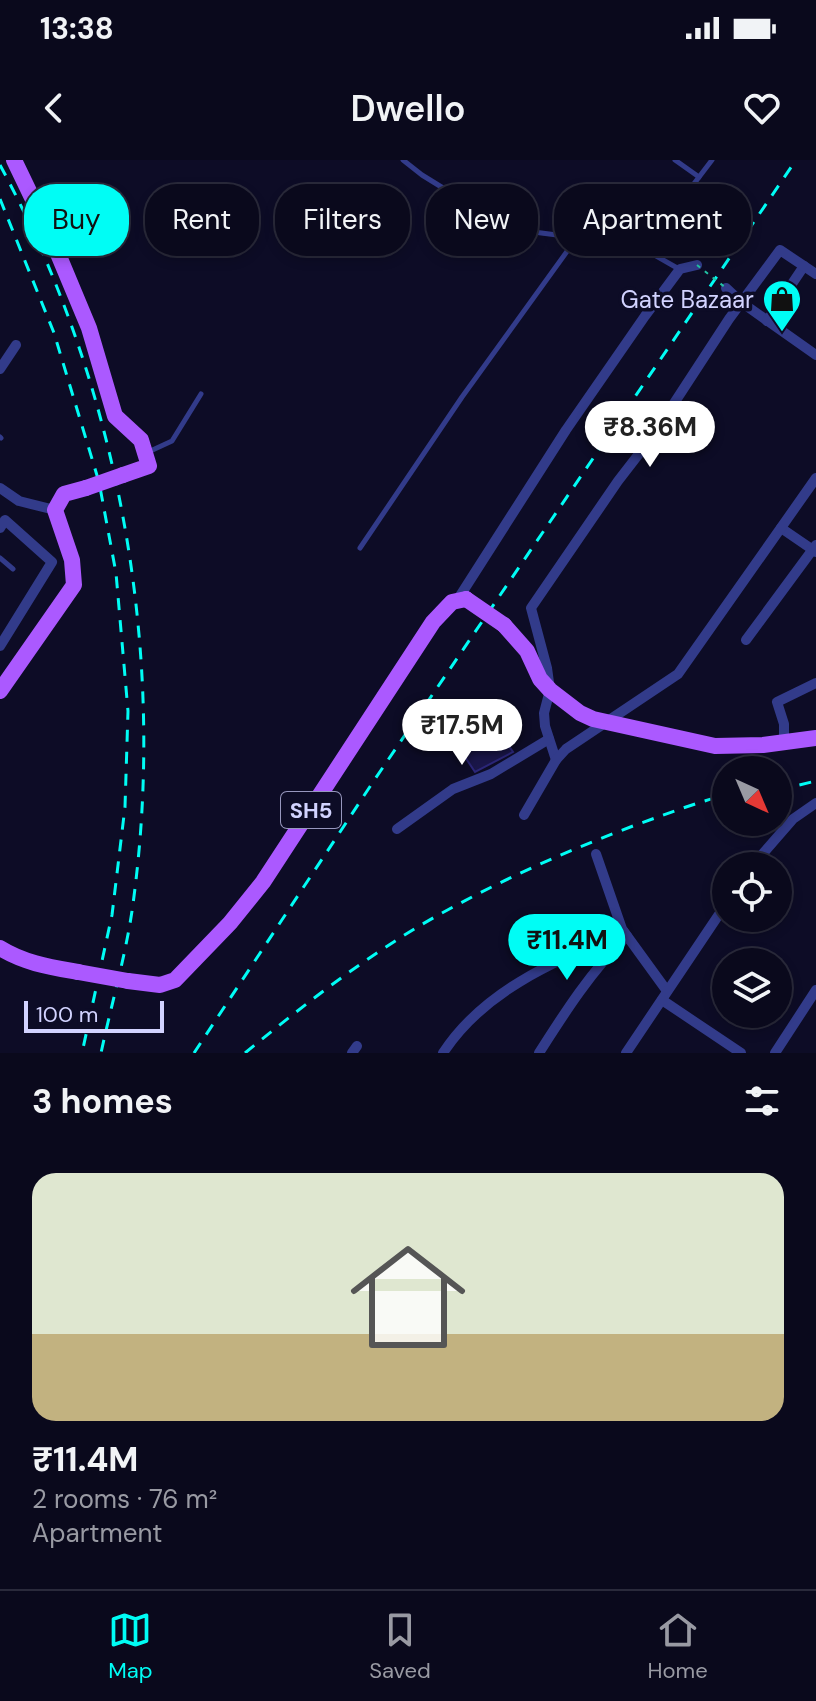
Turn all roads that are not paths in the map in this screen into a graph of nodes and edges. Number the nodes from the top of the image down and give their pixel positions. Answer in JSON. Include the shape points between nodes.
{"nodes":[{"id":1,"x":14,"y":160,"type":"edge"},
{"id":2,"x":403,"y":160,"type":"edge"},
{"id":3,"x":675,"y":160,"type":"edge"},
{"id":4,"x":712,"y":160,"type":"edge"},
{"id":5,"x":699,"y":177,"type":"junction"},
{"id":6,"x":694,"y":184,"type":"edge"},
{"id":7,"x":554,"y":235,"type":"edge"},
{"id":8,"x":564,"y":256,"type":"edge"},
{"id":9,"x":658,"y":256,"type":"edge"},
{"id":10,"x":697,"y":265,"type":"road end"},
{"id":11,"x":804,"y":266,"type":"junction"},
{"id":12,"x":680,"y":269,"type":"junction"},
{"id":13,"x":816,"y":274,"type":"edge"},
{"id":14,"x":726,"y":288,"type":"road end"},
{"id":15,"x":741,"y":302,"type":"junction"},
{"id":16,"x":767,"y":321,"type":"junction"},
{"id":17,"x":16,"y":345,"type":"dead end"},
{"id":18,"x":816,"y":355,"type":"edge"},
{"id":19,"x":0,"y":369,"type":"edge"},
{"id":20,"x":201,"y":394,"type":"dead end"},
{"id":21,"x":145,"y":453,"type":"junction"},
{"id":22,"x":816,"y":478,"type":"edge"},
{"id":23,"x":0,"y":488,"type":"edge"},
{"id":24,"x":55,"y":510,"type":"junction"},
{"id":25,"x":0,"y":528,"type":"edge"},
{"id":26,"x":781,"y":528,"type":"junction"},
{"id":27,"x":360,"y":548,"type":"dead end"},
{"id":28,"x":815,"y":549,"type":"edge"},
{"id":29,"x":0,"y":558,"type":"edge"},
{"id":30,"x":13,"y":569,"type":"dead end"},
{"id":31,"x":462,"y":599,"type":"junction"},
{"id":32,"x":746,"y":640,"type":"dead end"},
{"id":33,"x":0,"y":646,"type":"edge"},
{"id":34,"x":816,"y":683,"type":"edge"},
{"id":35,"x":550,"y":690,"type":"junction"},
{"id":36,"x":0,"y":691,"type":"edge"},
{"id":37,"x":606,"y":722,"type":"junction"},
{"id":38,"x":816,"y":738,"type":"edge"},
{"id":39,"x":549,"y":739,"type":"junction"},
{"id":40,"x":784,"y":742,"type":"junction"},
{"id":41,"x":556,"y":760,"type":"junction"},
{"id":42,"x":816,"y":803,"type":"edge"},
{"id":43,"x":524,"y":815,"type":"dead end"},
{"id":44,"x":397,"y":829,"type":"dead end"},
{"id":45,"x":764,"y":852,"type":"edge"},
{"id":46,"x":596,"y":854,"type":"dead end"},
{"id":47,"x":712,"y":925,"type":"edge"},
{"id":48,"x":626,"y":934,"type":"junction"},
{"id":49,"x":0,"y":948,"type":"edge"},
{"id":50,"x":816,"y":990,"type":"edge"},
{"id":51,"x":664,"y":996,"type":"junction"},
{"id":52,"x":443,"y":1053,"type":"edge"},
{"id":53,"x":539,"y":1053,"type":"edge"},
{"id":54,"x":626,"y":1053,"type":"edge"},
{"id":55,"x":741,"y":1053,"type":"edge"},
{"id":56,"x":775,"y":1053,"type":"edge"}],
"edges":[{"from":1,"to":21,"type":"main road","via":[[84,316],[115,416],[141,440]]},
{"from":2,"to":7,"type":"lane","via":[[490,217],[518,230]]},
{"from":3,"to":5,"type":"lane"},
{"from":4,"to":5,"type":"lane"},
{"from":5,"to":6,"type":"lane"},
{"from":8,"to":27,"type":"lane"},
{"from":9,"to":12,"type":"lane"},
{"from":10,"to":12,"type":"street"},
{"from":11,"to":13,"type":"street"},
{"from":11,"to":15,"type":"street","via":[[780,250]]},
{"from":11,"to":16,"type":"street"},
{"from":12,"to":31,"type":"street","via":[[566,430]]},
{"from":14,"to":15,"type":"street"},
{"from":15,"to":16,"type":"street"},
{"from":15,"to":35,"type":"street","via":[[531,608]]},
{"from":16,"to":18,"type":"street"},
{"from":17,"to":19,"type":"street"},
{"from":20,"to":21,"type":"lane","via":[[172,441]]},
{"from":21,"to":24,"type":"main road","bridge":true,"via":[[149,466],[64,494]]},
{"from":22,"to":26,"type":"street"},
{"from":23,"to":24,"type":"street","via":[[19,501]]},
{"from":24,"to":36,"type":"main road","via":[[72,560],[74,585]]},
{"from":25,"to":33,"type":"street","via":[[5,520],[52,562]]},
{"from":26,"to":28,"type":"street"},
{"from":26,"to":37,"type":"street","via":[[678,674]]},
{"from":28,"to":32,"type":"street"},
{"from":29,"to":30,"type":"lane"},
{"from":31,"to":35,"type":"main road","bridge":true,"via":[[504,625]]},
{"from":31,"to":49,"type":"main road","number":"SH5","bridge":true,"via":[[433,622],[263,882],[183,975],[160,985],[128,981],[33,963]]},
{"from":34,"to":40,"type":"street","via":[[777,702]]},
{"from":35,"to":37,"type":"main road","via":[[580,713]]},
{"from":35,"to":39,"type":"street","via":[[544,713]]},
{"from":37,"to":40,"type":"main road","via":[[715,746]]},
{"from":37,"to":41,"type":"street"},
{"from":38,"to":40,"type":"main road"},
{"from":39,"to":41,"type":"street"},
{"from":39,"to":44,"type":"street","via":[[491,774],[453,789]]},
{"from":41,"to":43,"type":"street"},
{"from":42,"to":45,"type":"street","via":[[793,819]]},
{"from":46,"to":48,"type":"street"},
{"from":47,"to":51,"type":"street"},
{"from":48,"to":51,"type":"street"},
{"from":48,"to":52,"type":"street","via":[[534,973],[500,994],[459,1029]]},
{"from":48,"to":53,"type":"street"},
{"from":50,"to":56,"type":"street"},
{"from":51,"to":54,"type":"street"},
{"from":51,"to":55,"type":"street"}]}
